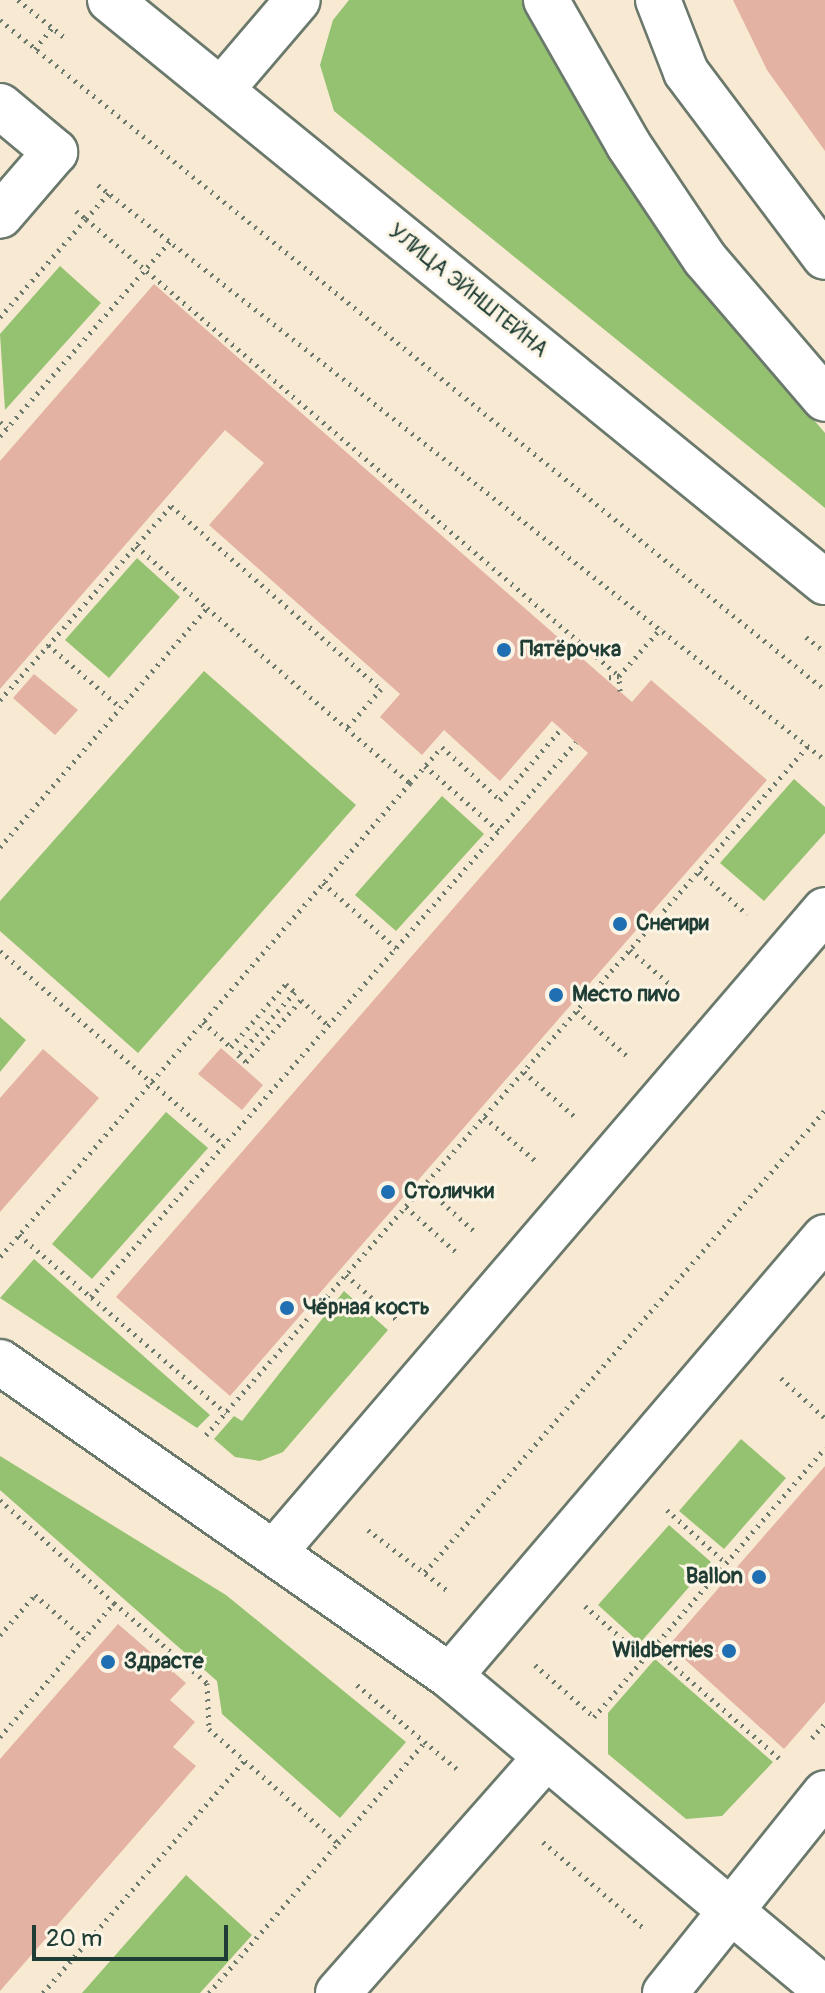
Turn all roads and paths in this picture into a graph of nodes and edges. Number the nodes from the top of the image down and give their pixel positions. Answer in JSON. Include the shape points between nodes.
{"nodes":[{"id":1,"x":110,"y":0,"type":"edge"},
{"id":2,"x":298,"y":0,"type":"edge"},
{"id":3,"x":546,"y":0,"type":"edge"},
{"id":4,"x":658,"y":0,"type":"edge"},
{"id":5,"x":60,"y":18,"type":"dead end"},
{"id":6,"x":0,"y":20,"type":"edge"},
{"id":7,"x":35,"y":49,"type":"junction"},
{"id":8,"x":221,"y":90,"type":"junction"},
{"id":9,"x":0,"y":106,"type":"edge"},
{"id":10,"x":55,"y":152,"type":"junction"},
{"id":11,"x":0,"y":216,"type":"edge"},
{"id":12,"x":170,"y":241,"type":"junction"},
{"id":13,"x":825,"y":257,"type":"edge"},
{"id":14,"x":147,"y":268,"type":"junction"},
{"id":15,"x":0,"y":317,"type":"edge"},
{"id":16,"x":825,"y":399,"type":"edge"},
{"id":17,"x":0,"y":422,"type":"edge"},
{"id":18,"x":7,"y":428,"type":"junction"},
{"id":19,"x":0,"y":436,"type":"edge"},
{"id":20,"x":136,"y":546,"type":"junction"},
{"id":21,"x":825,"y":582,"type":"edge"},
{"id":22,"x":207,"y":608,"type":"junction"},
{"id":23,"x":661,"y":628,"type":"junction"},
{"id":24,"x":48,"y":645,"type":"junction"},
{"id":25,"x":619,"y":676,"type":"junction"},
{"id":26,"x":604,"y":678,"type":"dead end"},
{"id":27,"x":825,"y":690,"type":"edge"},
{"id":28,"x":620,"y":691,"type":"dead end"},
{"id":29,"x":0,"y":700,"type":"edge"},
{"id":30,"x":120,"y":707,"type":"junction"},
{"id":31,"x":346,"y":729,"type":"junction"},
{"id":32,"x":561,"y":729,"type":"dead end"},
{"id":33,"x":576,"y":742,"type":"dead end"},
{"id":34,"x":808,"y":746,"type":"junction"},
{"id":35,"x":825,"y":760,"type":"edge"},
{"id":36,"x":425,"y":766,"type":"junction"},
{"id":37,"x":410,"y":783,"type":"junction"},
{"id":38,"x":499,"y":831,"type":"junction"},
{"id":39,"x":0,"y":847,"type":"edge"},
{"id":40,"x":699,"y":872,"type":"junction"},
{"id":41,"x":323,"y":883,"type":"junction"},
{"id":42,"x":825,"y":910,"type":"edge"},
{"id":43,"x":757,"y":923,"type":"dead end"},
{"id":44,"x":397,"y":949,"type":"junction"},
{"id":45,"x":630,"y":950,"type":"junction"},
{"id":46,"x":0,"y":951,"type":"edge"},
{"id":47,"x":689,"y":1001,"type":"dead end"},
{"id":48,"x":577,"y":1011,"type":"junction"},
{"id":49,"x":203,"y":1022,"type":"junction"},
{"id":50,"x":329,"y":1026,"type":"junction"},
{"id":51,"x":634,"y":1063,"type":"dead end"},
{"id":52,"x":524,"y":1072,"type":"junction"},
{"id":53,"x":151,"y":1082,"type":"junction"},
{"id":54,"x":825,"y":1110,"type":"edge"},
{"id":55,"x":484,"y":1117,"type":"junction"},
{"id":56,"x":582,"y":1123,"type":"dead end"},
{"id":57,"x":224,"y":1145,"type":"junction"},
{"id":58,"x":544,"y":1167,"type":"dead end"},
{"id":59,"x":424,"y":1186,"type":"junction"},
{"id":60,"x":406,"y":1207,"type":"junction"},
{"id":61,"x":19,"y":1235,"type":"junction"},
{"id":62,"x":825,"y":1237,"type":"edge"},
{"id":63,"x":482,"y":1238,"type":"dead end"},
{"id":64,"x":0,"y":1257,"type":"edge"},
{"id":65,"x":463,"y":1259,"type":"dead end"},
{"id":66,"x":346,"y":1275,"type":"junction"},
{"id":67,"x":91,"y":1297,"type":"junction"},
{"id":68,"x":404,"y":1327,"type":"dead end"},
{"id":69,"x":0,"y":1362,"type":"edge"},
{"id":70,"x":781,"y":1378,"type":"dead end"},
{"id":71,"x":226,"y":1413,"type":"junction"},
{"id":72,"x":825,"y":1418,"type":"edge"},
{"id":73,"x":211,"y":1429,"type":"dead end"},
{"id":74,"x":825,"y":1448,"type":"edge"},
{"id":75,"x":0,"y":1500,"type":"edge"},
{"id":76,"x":666,"y":1509,"type":"dead end"},
{"id":77,"x":276,"y":1550,"type":"junction"},
{"id":78,"x":726,"y":1563,"type":"junction"},
{"id":79,"x":425,"y":1572,"type":"dead end"},
{"id":80,"x":114,"y":1603,"type":"junction"},
{"id":81,"x":584,"y":1605,"type":"dead end"},
{"id":82,"x":0,"y":1635,"type":"edge"},
{"id":83,"x":84,"y":1638,"type":"junction"},
{"id":84,"x":653,"y":1648,"type":"junction"},
{"id":85,"x":644,"y":1658,"type":"junction"},
{"id":86,"x":450,"y":1676,"type":"junction"},
{"id":87,"x":352,"y":1681,"type":"dead end"},
{"id":88,"x":594,"y":1717,"type":"dead end"},
{"id":89,"x":0,"y":1737,"type":"edge"},
{"id":90,"x":425,"y":1742,"type":"junction"},
{"id":91,"x":546,"y":1757,"type":"junction"},
{"id":92,"x":244,"y":1761,"type":"junction"},
{"id":93,"x":788,"y":1766,"type":"dead end"},
{"id":94,"x":825,"y":1793,"type":"edge"},
{"id":95,"x":502,"y":1807,"type":"junction"},
{"id":96,"x":338,"y":1843,"type":"junction"},
{"id":97,"x":732,"y":1911,"type":"junction"},
{"id":98,"x":677,"y":1979,"type":"edge"},
{"id":99,"x":825,"y":1990,"type":"edge"},
{"id":100,"x":43,"y":1993,"type":"edge"},
{"id":101,"x":209,"y":1993,"type":"edge"},
{"id":102,"x":338,"y":1993,"type":"edge"}],
"edges":[{"from":1,"to":8,"type":"street","name":"УЛИЦА ЭЙНШТЕЙНА"},
{"from":2,"to":8,"type":"street"},
{"from":3,"to":16,"type":"street","via":[[628,144],[705,259]]},
{"from":4,"to":13,"type":"street","via":[[686,72]]},
{"from":5,"to":7,"type":"path"},
{"from":6,"to":7,"type":"path"},
{"from":7,"to":27,"type":"path"},
{"from":8,"to":21,"type":"street","name":"УЛИЦА ЭЙНШТЕЙНА"},
{"from":9,"to":10,"type":"street"},
{"from":10,"to":11,"type":"street"},
{"from":10,"to":12,"type":"path"},
{"from":12,"to":14,"type":"path"},
{"from":12,"to":23,"type":"path"},
{"from":14,"to":15,"type":"path","via":[[86,219]]},
{"from":14,"to":18,"type":"path"},
{"from":14,"to":25,"type":"path"},
{"from":17,"to":18,"type":"path"},
{"from":18,"to":19,"type":"path"},
{"from":20,"to":22,"type":"path"},
{"from":20,"to":24,"type":"path"},
{"from":20,"to":31,"type":"path","via":[[171,506],[381,689]]},
{"from":22,"to":30,"type":"path"},
{"from":22,"to":31,"type":"path"},
{"from":23,"to":25,"type":"path"},
{"from":23,"to":34,"type":"path"},
{"from":24,"to":29,"type":"path"},
{"from":24,"to":30,"type":"path"},
{"from":25,"to":26,"type":"path"},
{"from":25,"to":28,"type":"path"},
{"from":30,"to":39,"type":"path"},
{"from":31,"to":37,"type":"path"},
{"from":32,"to":36,"type":"path","via":[[500,800],[442,747]]},
{"from":33,"to":38,"type":"path"},
{"from":34,"to":35,"type":"path"},
{"from":34,"to":40,"type":"path"},
{"from":36,"to":37,"type":"path"},
{"from":36,"to":38,"type":"path"},
{"from":37,"to":41,"type":"path"},
{"from":38,"to":44,"type":"path"},
{"from":40,"to":43,"type":"path"},
{"from":40,"to":45,"type":"path"},
{"from":41,"to":44,"type":"path"},
{"from":41,"to":49,"type":"path"},
{"from":42,"to":77,"type":"street"},
{"from":44,"to":50,"type":"path"},
{"from":45,"to":47,"type":"path"},
{"from":45,"to":48,"type":"path"},
{"from":46,"to":53,"type":"path"},
{"from":48,"to":51,"type":"path"},
{"from":48,"to":52,"type":"path"},
{"from":49,"to":50,"type":"path","via":[[231,1047],[286,984],[295,992],[238,1055],[246,1062],[301,1000]]},
{"from":49,"to":53,"type":"path"},
{"from":50,"to":57,"type":"path"},
{"from":52,"to":55,"type":"path"},
{"from":52,"to":56,"type":"path"},
{"from":53,"to":57,"type":"path"},
{"from":53,"to":61,"type":"path"},
{"from":54,"to":79,"type":"path"},
{"from":55,"to":58,"type":"path"},
{"from":55,"to":59,"type":"path"},
{"from":57,"to":67,"type":"path"},
{"from":59,"to":60,"type":"path"},
{"from":59,"to":63,"type":"path"},
{"from":60,"to":65,"type":"path"},
{"from":60,"to":66,"type":"path"},
{"from":61,"to":64,"type":"path"},
{"from":61,"to":67,"type":"path"},
{"from":62,"to":86,"type":"street"},
{"from":66,"to":68,"type":"path"},
{"from":66,"to":71,"type":"path"},
{"from":67,"to":71,"type":"path"},
{"from":69,"to":77,"type":"street"},
{"from":70,"to":72,"type":"path"},
{"from":71,"to":73,"type":"path"},
{"from":74,"to":78,"type":"path"},
{"from":75,"to":80,"type":"path"},
{"from":76,"to":78,"type":"path"},
{"from":77,"to":86,"type":"street"},
{"from":78,"to":84,"type":"path"},
{"from":80,"to":83,"type":"path"},
{"from":80,"to":92,"type":"path","via":[[207,1683],[209,1729]]},
{"from":81,"to":85,"type":"path"},
{"from":82,"to":83,"type":"path","via":[[35,1595]]},
{"from":83,"to":89,"type":"path"},
{"from":84,"to":85,"type":"path"},
{"from":84,"to":93,"type":"path"},
{"from":85,"to":88,"type":"path"},
{"from":86,"to":91,"type":"street"},
{"from":87,"to":90,"type":"path"},
{"from":90,"to":95,"type":"path"},
{"from":90,"to":96,"type":"path"},
{"from":91,"to":95,"type":"street"},
{"from":91,"to":97,"type":"street"},
{"from":92,"to":96,"type":"path"},
{"from":92,"to":100,"type":"path"},
{"from":94,"to":97,"type":"street"},
{"from":95,"to":98,"type":"path"},
{"from":95,"to":102,"type":"street"},
{"from":96,"to":101,"type":"path"},
{"from":97,"to":98,"type":"street"},
{"from":97,"to":99,"type":"street"}]}
